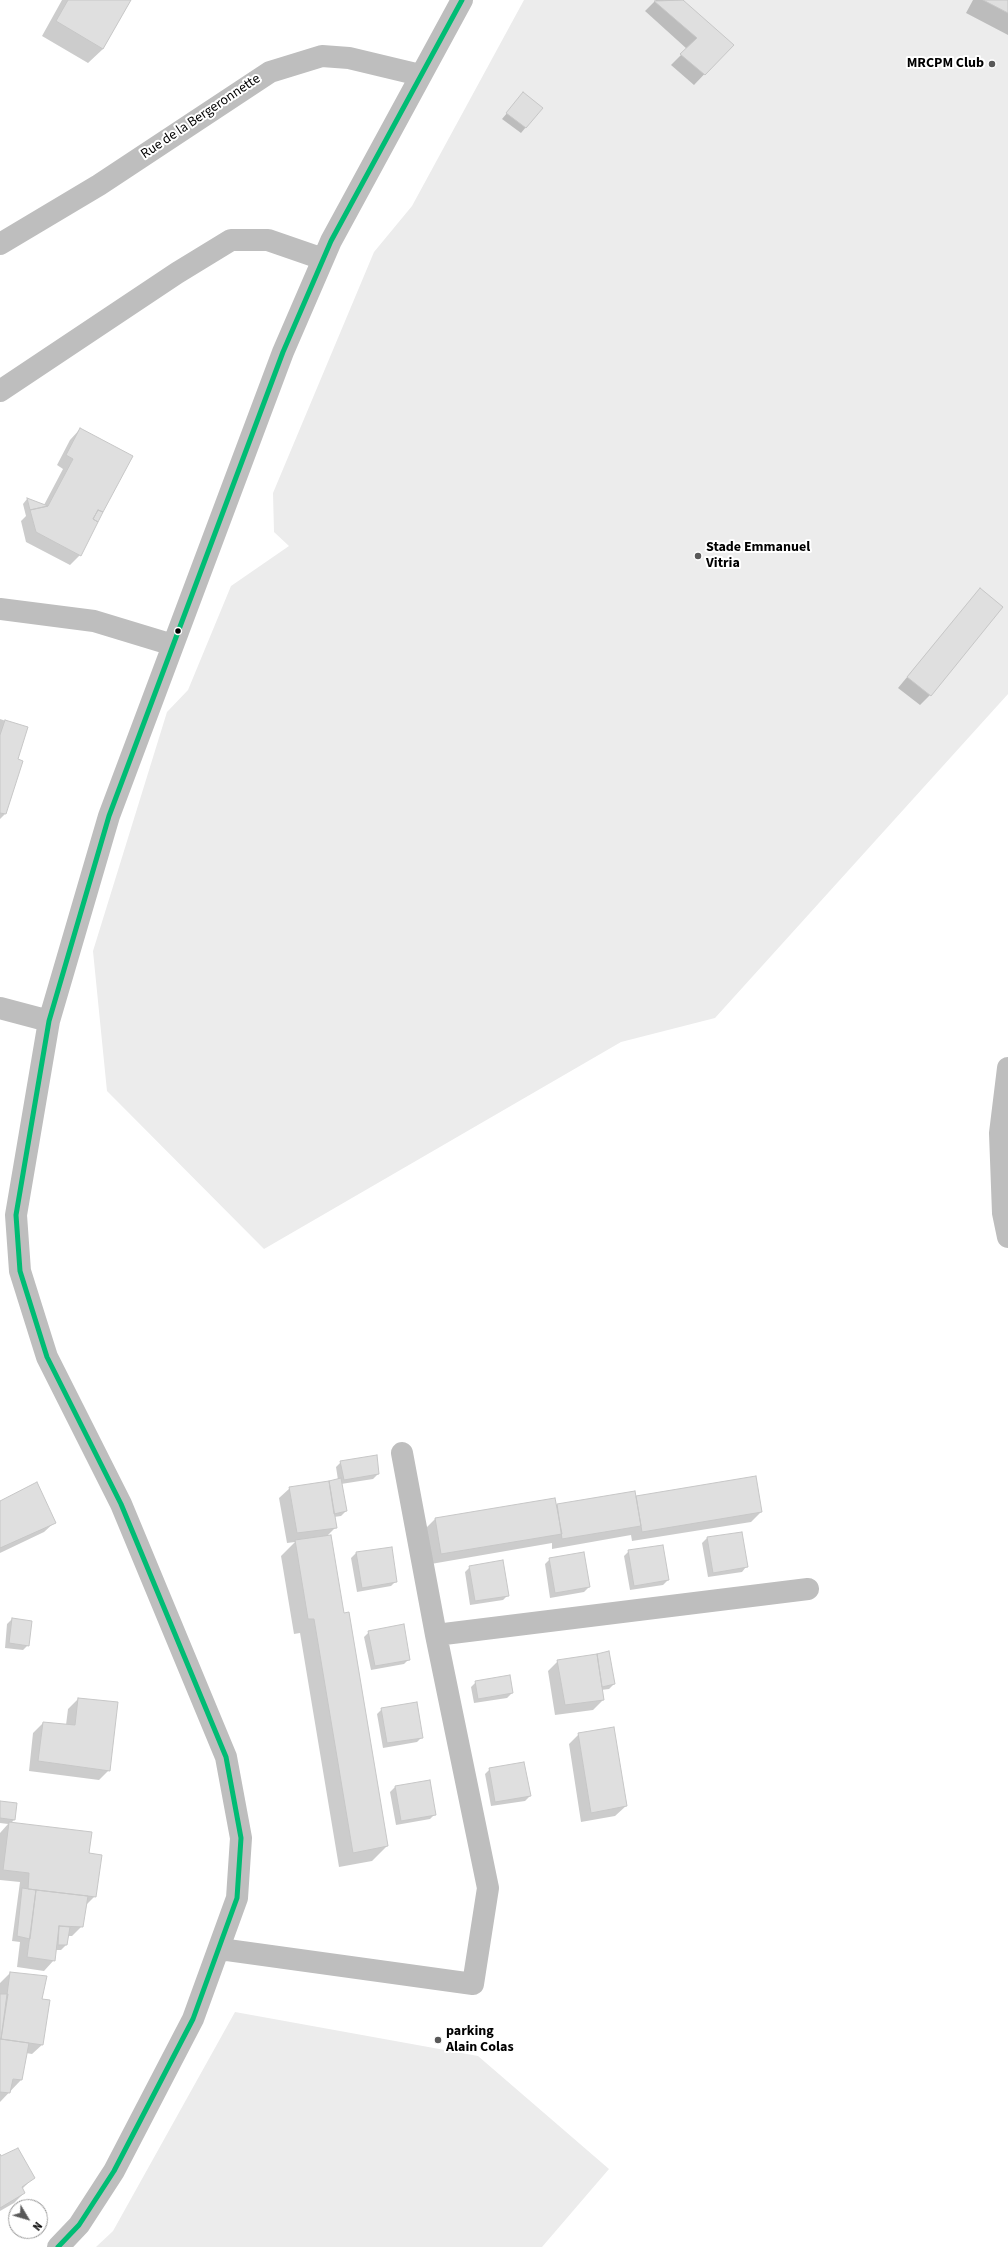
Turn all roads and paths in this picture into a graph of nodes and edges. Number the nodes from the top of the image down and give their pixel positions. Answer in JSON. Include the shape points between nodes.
{"nodes":[{"id":1,"x":462,"y":0,"type":"edge"},
{"id":2,"x":420,"y":75,"type":"junction"},
{"id":3,"x":0,"y":244,"type":"edge"},
{"id":4,"x":323,"y":259,"type":"junction"},
{"id":5,"x":0,"y":391,"type":"edge"},
{"id":6,"x":0,"y":609,"type":"edge"},
{"id":7,"x":173,"y":645,"type":"junction"},
{"id":8,"x":0,"y":1008,"type":"edge"},
{"id":9,"x":49,"y":1021,"type":"junction"},
{"id":10,"x":1008,"y":1068,"type":"edge"},
{"id":11,"x":8,"y":1214,"type":"edge"},
{"id":12,"x":1008,"y":1237,"type":"edge"},
{"id":13,"x":402,"y":1453,"type":"dead end"},
{"id":14,"x":808,"y":1589,"type":"dead end"},
{"id":15,"x":436,"y":1635,"type":"junction"},
{"id":16,"x":220,"y":1949,"type":"junction"},
{"id":17,"x":58,"y":2247,"type":"edge"}],
"edges":[{"from":1,"to":2,"type":"street"},
{"from":2,"to":3,"type":"street","name":"Rue de la Bergeronnette","via":[[349,58],[322,56],[270,72],[99,185]]},
{"from":2,"to":4,"type":"street"},
{"from":4,"to":5,"type":"street","via":[[268,240],[231,240]]},
{"from":4,"to":7,"type":"street","via":[[283,352]]},
{"from":6,"to":7,"type":"street","via":[[94,621]]},
{"from":7,"to":9,"type":"street","via":[[109,816]]},
{"from":8,"to":9,"type":"street"},
{"from":9,"to":11,"type":"street"},
{"from":10,"to":12,"type":"street","via":[[1000,1133],[1003,1213]]},
{"from":11,"to":16,"type":"street","via":[[20,1271],[47,1357],[121,1504],[226,1757],[242,1838],[238,1898]]},
{"from":13,"to":15,"type":"street"},
{"from":14,"to":15,"type":"street"},
{"from":15,"to":16,"type":"street","via":[[488,1888],[473,1984]]},
{"from":16,"to":17,"type":"street","via":[[193,2019],[114,2171],[79,2225]]}]}
